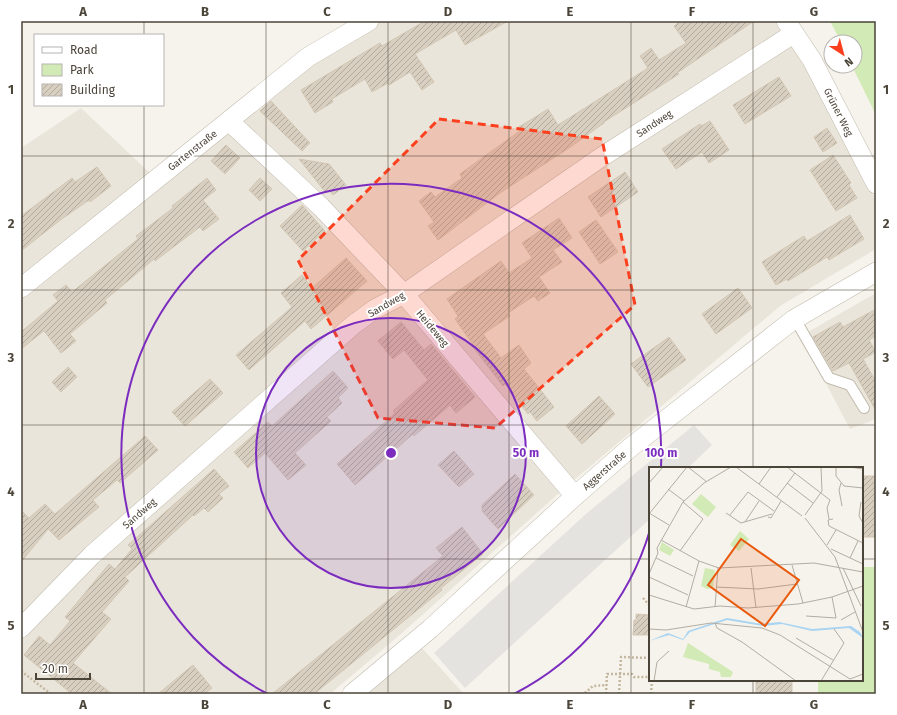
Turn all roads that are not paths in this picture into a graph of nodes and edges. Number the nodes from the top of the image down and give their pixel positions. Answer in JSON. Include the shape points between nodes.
{"nodes":[{"id":1,"x":369,"y":21,"type":"edge"},
{"id":2,"x":789,"y":27,"type":"edge"},
{"id":3,"x":229,"y":121,"type":"junction"},
{"id":4,"x":876,"y":184,"type":"edge"},
{"id":5,"x":876,"y":272,"type":"edge"},
{"id":6,"x":21,"y":288,"type":"edge"},
{"id":7,"x":404,"y":294,"type":"junction"},
{"id":8,"x":795,"y":319,"type":"junction"},
{"id":9,"x":864,"y":408,"type":"dead end"},
{"id":10,"x":575,"y":496,"type":"junction"},
{"id":11,"x":21,"y":628,"type":"edge"},
{"id":12,"x":352,"y":694,"type":"edge"}],
"edges":[{"from":1,"to":3,"type":"street","name":"Gartenstraße","via":[[308,57]]},
{"from":2,"to":4,"type":"street","name":"Grüner Weg","via":[[812,60]]},
{"from":2,"to":7,"type":"street","name":"Sandweg"},
{"from":3,"to":6,"type":"street","name":"Gartenstraße"},
{"from":3,"to":7,"type":"street","name":"Heideweg","via":[[322,207]]},
{"from":5,"to":8,"type":"street","name":"Aggerstraße"},
{"from":7,"to":10,"type":"street","name":"Heideweg"},
{"from":7,"to":11,"type":"street","name":"Sandweg","via":[[375,309],[353,325],[92,555]]},
{"from":8,"to":9,"type":"lane","via":[[829,378],[850,385]]},
{"from":8,"to":10,"type":"street","name":"Aggerstraße","via":[[631,447]]},
{"from":10,"to":12,"type":"street","name":"Aggerstraße","via":[[430,629]]}]}
